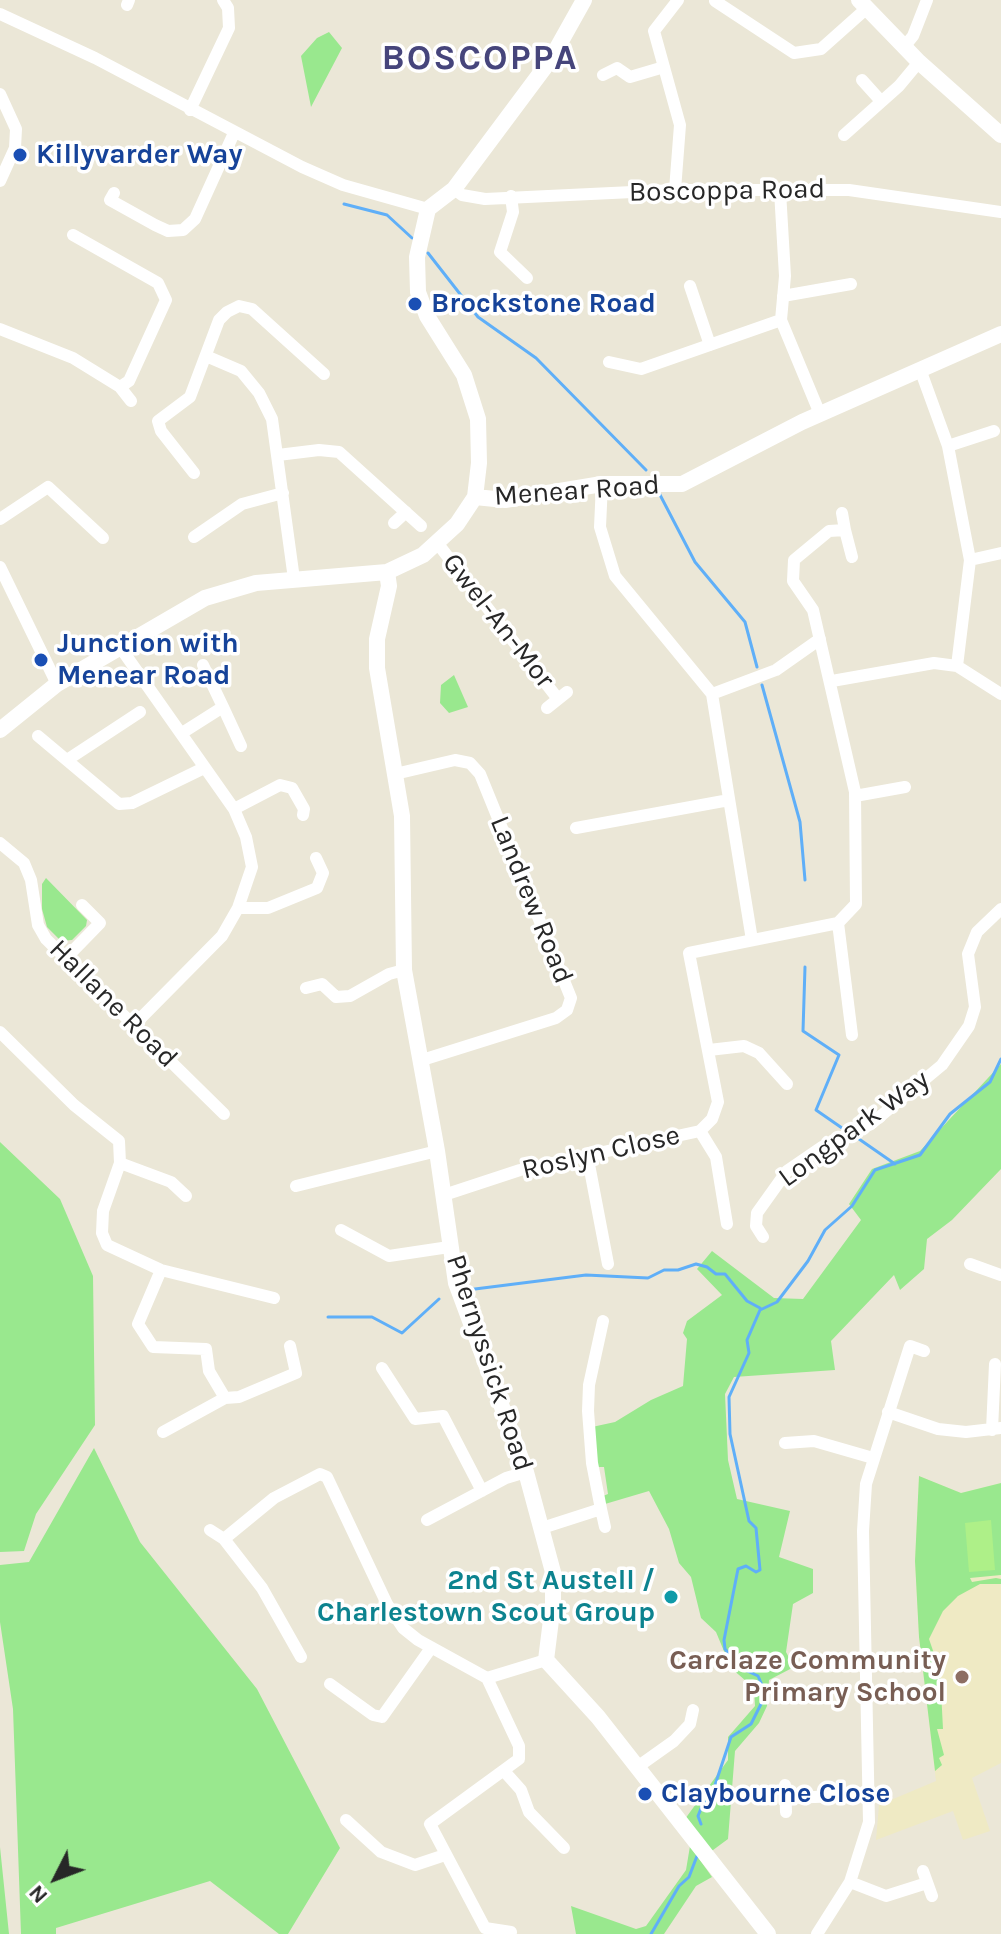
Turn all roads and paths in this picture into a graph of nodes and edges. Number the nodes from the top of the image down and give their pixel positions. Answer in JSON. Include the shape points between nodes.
{"nodes":[{"id":1,"x":223,"y":0,"type":"edge"},
{"id":2,"x":584,"y":0,"type":"edge"},
{"id":3,"x":678,"y":0,"type":"edge"},
{"id":4,"x":927,"y":0,"type":"edge"},
{"id":5,"x":721,"y":2,"type":"edge"},
{"id":6,"x":863,"y":4,"type":"edge"},
{"id":7,"x":0,"y":14,"type":"edge"},
{"id":8,"x":904,"y":47,"type":"junction"},
{"id":9,"x":919,"y":62,"type":"junction"},
{"id":10,"x":664,"y":67,"type":"junction"},
{"id":11,"x":603,"y":75,"type":"dead end"},
{"id":12,"x":862,"y":80,"type":"dead end"},
{"id":13,"x":0,"y":94,"type":"edge"},
{"id":14,"x":880,"y":100,"type":"junction"},
{"id":15,"x":190,"y":110,"type":"junction"},
{"id":16,"x":846,"y":126,"type":"dead end"},
{"id":17,"x":234,"y":133,"type":"junction"},
{"id":18,"x":1001,"y":135,"type":"edge"},
{"id":19,"x":0,"y":179,"type":"edge"},
{"id":20,"x":454,"y":189,"type":"junction"},
{"id":21,"x":675,"y":190,"type":"junction"},
{"id":22,"x":780,"y":191,"type":"junction"},
{"id":23,"x":114,"y":193,"type":"dead end"},
{"id":24,"x":511,"y":196,"type":"junction"},
{"id":25,"x":428,"y":209,"type":"junction"},
{"id":26,"x":1001,"y":212,"type":"edge"},
{"id":27,"x":78,"y":243,"type":"dead end"},
{"id":28,"x":527,"y":278,"type":"dead end"},
{"id":29,"x":851,"y":284,"type":"dead end"},
{"id":30,"x":690,"y":286,"type":"dead end"},
{"id":31,"x":783,"y":296,"type":"junction"},
{"id":32,"x":781,"y":320,"type":"junction"},
{"id":33,"x":0,"y":329,"type":"edge"},
{"id":34,"x":1001,"y":334,"type":"edge"},
{"id":35,"x":710,"y":345,"type":"junction"},
{"id":36,"x":206,"y":356,"type":"junction"},
{"id":37,"x":609,"y":362,"type":"dead end"},
{"id":38,"x":313,"y":363,"type":"junction"},
{"id":39,"x":920,"y":369,"type":"junction"},
{"id":40,"x":304,"y":374,"type":"dead end"},
{"id":41,"x":324,"y":374,"type":"dead end"},
{"id":42,"x":120,"y":387,"type":"junction"},
{"id":43,"x":131,"y":401,"type":"dead end"},
{"id":44,"x":144,"y":414,"type":"dead end"},
{"id":45,"x":820,"y":414,"type":"junction"},
{"id":46,"x":158,"y":421,"type":"junction"},
{"id":47,"x":994,"y":431,"type":"dead end"},
{"id":48,"x":948,"y":446,"type":"junction"},
{"id":49,"x":278,"y":455,"type":"junction"},
{"id":50,"x":194,"y":473,"type":"dead end"},
{"id":51,"x":602,"y":484,"type":"junction"},
{"id":52,"x":283,"y":493,"type":"junction"},
{"id":53,"x":475,"y":497,"type":"junction"},
{"id":54,"x":406,"y":512,"type":"junction"},
{"id":55,"x":842,"y":513,"type":"dead end"},
{"id":56,"x":0,"y":519,"type":"edge"},
{"id":57,"x":394,"y":523,"type":"dead end"},
{"id":58,"x":421,"y":526,"type":"dead end"},
{"id":59,"x":845,"y":530,"type":"junction"},
{"id":60,"x":194,"y":537,"type":"dead end"},
{"id":61,"x":103,"y":538,"type":"dead end"},
{"id":62,"x":438,"y":544,"type":"junction"},
{"id":63,"x":1001,"y":553,"type":"edge"},
{"id":64,"x":852,"y":557,"type":"dead end"},
{"id":65,"x":970,"y":560,"type":"junction"},
{"id":66,"x":0,"y":567,"type":"edge"},
{"id":67,"x":387,"y":572,"type":"junction"},
{"id":68,"x":294,"y":579,"type":"junction"},
{"id":69,"x":820,"y":639,"type":"junction"},
{"id":70,"x":120,"y":647,"type":"junction"},
{"id":71,"x":203,"y":665,"type":"dead end"},
{"id":72,"x":957,"y":666,"type":"junction"},
{"id":73,"x":832,"y":681,"type":"junction"},
{"id":74,"x":57,"y":684,"type":"junction"},
{"id":75,"x":712,"y":694,"type":"junction"},
{"id":76,"x":1001,"y":694,"type":"edge"},
{"id":77,"x":223,"y":707,"type":"junction"},
{"id":78,"x":547,"y":708,"type":"dead end"},
{"id":79,"x":140,"y":712,"type":"dead end"},
{"id":80,"x":0,"y":730,"type":"edge"},
{"id":81,"x":112,"y":730,"type":"junction"},
{"id":82,"x":182,"y":733,"type":"junction"},
{"id":83,"x":38,"y":736,"type":"dead end"},
{"id":84,"x":120,"y":742,"type":"dead end"},
{"id":85,"x":241,"y":746,"type":"dead end"},
{"id":86,"x":67,"y":760,"type":"junction"},
{"id":87,"x":204,"y":768,"type":"junction"},
{"id":88,"x":395,"y":774,"type":"junction"},
{"id":89,"x":905,"y":787,"type":"dead end"},
{"id":90,"x":855,"y":796,"type":"junction"},
{"id":91,"x":729,"y":800,"type":"junction"},
{"id":92,"x":234,"y":809,"type":"junction"},
{"id":93,"x":303,"y":815,"type":"dead end"},
{"id":94,"x":576,"y":828,"type":"dead end"},
{"id":95,"x":0,"y":843,"type":"edge"},
{"id":96,"x":316,"y":858,"type":"dead end"},
{"id":97,"x":82,"y":905,"type":"dead end"},
{"id":98,"x":238,"y":908,"type":"junction"},
{"id":99,"x":1001,"y":909,"type":"edge"},
{"id":100,"x":838,"y":923,"type":"junction"},
{"id":101,"x":752,"y":940,"type":"junction"},
{"id":102,"x":65,"y":959,"type":"junction"},
{"id":103,"x":404,"y":970,"type":"junction"},
{"id":104,"x":306,"y":988,"type":"dead end"},
{"id":105,"x":133,"y":1026,"type":"junction"},
{"id":106,"x":0,"y":1032,"type":"edge"},
{"id":107,"x":852,"y":1035,"type":"dead end"},
{"id":108,"x":709,"y":1050,"type":"junction"},
{"id":109,"x":419,"y":1061,"type":"junction"},
{"id":110,"x":787,"y":1084,"type":"dead end"},
{"id":111,"x":224,"y":1114,"type":"dead end"},
{"id":112,"x":700,"y":1131,"type":"junction"},
{"id":113,"x":437,"y":1151,"type":"junction"},
{"id":114,"x":587,"y":1154,"type":"junction"},
{"id":115,"x":120,"y":1163,"type":"junction"},
{"id":116,"x":186,"y":1175,"type":"dead end"},
{"id":117,"x":176,"y":1186,"type":"junction"},
{"id":118,"x":296,"y":1186,"type":"dead end"},
{"id":119,"x":444,"y":1195,"type":"junction"},
{"id":120,"x":186,"y":1196,"type":"dead end"},
{"id":121,"x":727,"y":1224,"type":"dead end"},
{"id":122,"x":341,"y":1230,"type":"dead end"},
{"id":123,"x":743,"y":1231,"type":"dead end"},
{"id":124,"x":449,"y":1247,"type":"junction"},
{"id":125,"x":608,"y":1264,"type":"dead end"},
{"id":126,"x":970,"y":1264,"type":"dead end"},
{"id":127,"x":161,"y":1270,"type":"junction"},
{"id":128,"x":1001,"y":1275,"type":"edge"},
{"id":129,"x":274,"y":1298,"type":"dead end"},
{"id":130,"x":603,"y":1321,"type":"dead end"},
{"id":131,"x":290,"y":1346,"type":"dead end"},
{"id":132,"x":924,"y":1351,"type":"dead end"},
{"id":133,"x":995,"y":1364,"type":"dead end"},
{"id":134,"x":382,"y":1368,"type":"dead end"},
{"id":135,"x":225,"y":1398,"type":"junction"},
{"id":136,"x":888,"y":1412,"type":"junction"},
{"id":137,"x":996,"y":1429,"type":"edge"},
{"id":138,"x":163,"y":1432,"type":"dead end"},
{"id":139,"x":782,"y":1444,"type":"dead end"},
{"id":140,"x":873,"y":1458,"type":"junction"},
{"id":141,"x":526,"y":1472,"type":"junction"},
{"id":142,"x":482,"y":1491,"type":"junction"},
{"id":143,"x":601,"y":1509,"type":"junction"},
{"id":144,"x":427,"y":1520,"type":"dead end"},
{"id":145,"x":605,"y":1527,"type":"dead end"},
{"id":146,"x":542,"y":1528,"type":"junction"},
{"id":147,"x":210,"y":1530,"type":"dead end"},
{"id":148,"x":224,"y":1539,"type":"junction"},
{"id":149,"x":431,"y":1648,"type":"junction"},
{"id":150,"x":301,"y":1657,"type":"dead end"},
{"id":151,"x":546,"y":1660,"type":"junction"},
{"id":152,"x":487,"y":1678,"type":"junction"},
{"id":153,"x":330,"y":1684,"type":"dead end"},
{"id":154,"x":693,"y":1710,"type":"dead end"},
{"id":155,"x":636,"y":1768,"type":"junction"},
{"id":156,"x":504,"y":1771,"type":"junction"},
{"id":157,"x":871,"y":1795,"type":"junction"},
{"id":158,"x":786,"y":1798,"type":"dead end"},
{"id":159,"x":346,"y":1820,"type":"dead end"},
{"id":160,"x":564,"y":1848,"type":"dead end"},
{"id":161,"x":445,"y":1855,"type":"junction"},
{"id":162,"x":850,"y":1882,"type":"junction"},
{"id":163,"x":932,"y":1896,"type":"dead end"},
{"id":164,"x":482,"y":1931,"type":"edge"},
{"id":165,"x":511,"y":1932,"type":"edge"},
{"id":166,"x":768,"y":1934,"type":"edge"},
{"id":167,"x":817,"y":1934,"type":"edge"}],
"edges":[{"from":1,"to":15,"type":"street","via":[[229,28]]},
{"from":2,"to":20,"type":"street","via":[[551,59]]},
{"from":3,"to":10,"type":"street","via":[[654,31]]},
{"from":4,"to":8,"type":"street"},
{"from":5,"to":6,"type":"street","via":[[794,53],[809,54],[821,49]]},
{"from":6,"to":8,"type":"street"},
{"from":7,"to":15,"type":"street"},
{"from":8,"to":9,"type":"street"},
{"from":9,"to":14,"type":"street"},
{"from":9,"to":18,"type":"street"},
{"from":10,"to":11,"type":"street","via":[[630,77],[617,68]]},
{"from":10,"to":21,"type":"street","via":[[680,125]]},
{"from":12,"to":14,"type":"street"},
{"from":13,"to":19,"type":"street","via":[[16,129],[15,148]]},
{"from":14,"to":16,"type":"street"},
{"from":15,"to":17,"type":"street"},
{"from":17,"to":23,"type":"street","via":[[195,219],[183,230],[155,225],[110,200]]},
{"from":17,"to":25,"type":"street","via":[[343,185]]},
{"from":20,"to":24,"type":"street","name":"Boscoppa Road","via":[[471,198]]},
{"from":20,"to":25,"type":"street"},
{"from":21,"to":22,"type":"street","name":"Boscoppa Road"},
{"from":21,"to":24,"type":"street","name":"Boscoppa Road"},
{"from":22,"to":26,"type":"street","name":"Boscoppa Road","via":[[849,190]]},
{"from":22,"to":31,"type":"street"},
{"from":24,"to":28,"type":"street","via":[[513,212],[500,252]]},
{"from":25,"to":53,"type":"street","via":[[417,257],[418,292],[474,399],[479,463]]},
{"from":27,"to":42,"type":"street","via":[[158,283],[166,300],[129,381]]},
{"from":29,"to":31,"type":"street"},
{"from":30,"to":35,"type":"street"},
{"from":31,"to":32,"type":"street"},
{"from":32,"to":35,"type":"street"},
{"from":32,"to":45,"type":"street"},
{"from":33,"to":42,"type":"street","via":[[73,358]]},
{"from":34,"to":39,"type":"street","name":"Menear Road"},
{"from":35,"to":37,"type":"street","via":[[641,369]]},
{"from":36,"to":38,"type":"street","via":[[219,320],[239,306],[252,309]]},
{"from":36,"to":46,"type":"street","via":[[190,397]]},
{"from":36,"to":49,"type":"street","via":[[241,371],[259,393],[272,419]]},
{"from":38,"to":40,"type":"street"},
{"from":38,"to":41,"type":"street"},
{"from":39,"to":45,"type":"street","name":"Menear Road"},
{"from":39,"to":48,"type":"street"},
{"from":42,"to":43,"type":"street"},
{"from":44,"to":46,"type":"street"},
{"from":45,"to":51,"type":"street","name":"Menear Road","via":[[682,484]]},
{"from":46,"to":50,"type":"street"},
{"from":47,"to":48,"type":"street"},
{"from":48,"to":65,"type":"street"},
{"from":49,"to":52,"type":"street"},
{"from":49,"to":54,"type":"street","via":[[339,452]]},
{"from":51,"to":53,"type":"street","name":"Menear Road","via":[[505,500]]},
{"from":51,"to":75,"type":"street","via":[[600,527],[615,576]]},
{"from":52,"to":60,"type":"street","via":[[242,504]]},
{"from":52,"to":68,"type":"street"},
{"from":53,"to":62,"type":"street","name":"Menear Road"},
{"from":54,"to":57,"type":"street"},
{"from":54,"to":58,"type":"street"},
{"from":55,"to":59,"type":"street"},
{"from":56,"to":61,"type":"street","via":[[48,487]]},
{"from":59,"to":64,"type":"street"},
{"from":59,"to":69,"type":"street","via":[[829,531],[794,560],[793,581],[813,610]]},
{"from":62,"to":67,"type":"street","name":"Menear Road"},
{"from":62,"to":78,"type":"street","name":"Gwel-An-Mor","via":[[563,696]]},
{"from":63,"to":65,"type":"street"},
{"from":65,"to":72,"type":"street"},
{"from":66,"to":74,"type":"street"},
{"from":67,"to":68,"type":"street","name":"Menear Road"},
{"from":67,"to":88,"type":"street","name":"Phernyssick Road","via":[[377,668]]},
{"from":68,"to":70,"type":"street","name":"Menear Road","via":[[256,583],[205,598]]},
{"from":69,"to":73,"type":"street"},
{"from":69,"to":75,"type":"street","via":[[776,670]]},
{"from":70,"to":74,"type":"street","name":"Menear Road"},
{"from":70,"to":82,"type":"street"},
{"from":71,"to":77,"type":"street"},
{"from":72,"to":73,"type":"street","via":[[934,663]]},
{"from":72,"to":76,"type":"street"},
{"from":73,"to":90,"type":"street"},
{"from":74,"to":80,"type":"street","name":"Menear Road"},
{"from":75,"to":91,"type":"street"},
{"from":77,"to":82,"type":"street"},
{"from":77,"to":85,"type":"street"},
{"from":79,"to":81,"type":"street"},
{"from":81,"to":84,"type":"street"},
{"from":81,"to":86,"type":"street"},
{"from":82,"to":87,"type":"street"},
{"from":83,"to":86,"type":"street"},
{"from":86,"to":87,"type":"street","via":[[119,804],[132,803]]},
{"from":87,"to":92,"type":"street"},
{"from":88,"to":103,"type":"street","name":"Phernyssick Road","via":[[402,816]]},
{"from":88,"to":109,"type":"street","name":"Landrew Road","via":[[455,760],[470,763],[480,774],[571,998],[556,1018]]},
{"from":89,"to":90,"type":"street"},
{"from":90,"to":100,"type":"street","via":[[856,904]]},
{"from":91,"to":94,"type":"street"},
{"from":91,"to":101,"type":"street"},
{"from":92,"to":93,"type":"street","via":[[280,785],[292,788]]},
{"from":92,"to":98,"type":"street","via":[[252,867]]},
{"from":95,"to":102,"type":"street","name":"Hallane Road","via":[[24,863],[38,925]]},
{"from":96,"to":98,"type":"street","via":[[323,873],[317,888],[268,908]]},
{"from":97,"to":102,"type":"street","via":[[100,923]]},
{"from":98,"to":105,"type":"street","via":[[222,936]]},
{"from":99,"to":123,"type":"street","name":"Longpark Way","via":[[977,932],[968,954],[975,1007],[969,1026],[942,1065],[871,1124],[787,1171],[763,1203],[760,1232]]},
{"from":100,"to":101,"type":"street","name":"Roslyn Close"},
{"from":100,"to":107,"type":"street"},
{"from":101,"to":108,"type":"street","name":"Roslyn Close","via":[[689,953]]},
{"from":102,"to":105,"type":"street","name":"Hallane Road"},
{"from":103,"to":104,"type":"street","via":[[350,996],[336,997],[322,984]]},
{"from":103,"to":109,"type":"street","name":"Phernyssick Road"},
{"from":105,"to":111,"type":"street","name":"Hallane Road"},
{"from":106,"to":115,"type":"street","via":[[74,1105],[116,1137]]},
{"from":108,"to":110,"type":"street","via":[[744,1046],[759,1053],[772,1076]]},
{"from":108,"to":112,"type":"street","name":"Roslyn Close","via":[[718,1102]]},
{"from":109,"to":113,"type":"street","name":"Phernyssick Road"},
{"from":112,"to":114,"type":"street","name":"Roslyn Close"},
{"from":112,"to":121,"type":"street","via":[[716,1157]]},
{"from":113,"to":118,"type":"street"},
{"from":113,"to":119,"type":"street","name":"Phernyssick Road"},
{"from":114,"to":119,"type":"street","name":"Roslyn Close"},
{"from":114,"to":125,"type":"street"},
{"from":115,"to":117,"type":"street"},
{"from":115,"to":127,"type":"street","via":[[103,1211],[102,1233],[118,1253]]},
{"from":116,"to":117,"type":"street"},
{"from":117,"to":120,"type":"street"},
{"from":119,"to":124,"type":"street","name":"Phernyssick Road"},
{"from":122,"to":124,"type":"street","via":[[389,1256]]},
{"from":124,"to":141,"type":"street","name":"Phernyssick Road","via":[[456,1283]]},
{"from":126,"to":128,"type":"street"},
{"from":127,"to":129,"type":"street"},
{"from":127,"to":135,"type":"street","via":[[138,1324],[153,1347],[206,1349],[209,1371]]},
{"from":130,"to":143,"type":"street","via":[[588,1411]]},
{"from":131,"to":135,"type":"street","via":[[296,1373]]},
{"from":132,"to":136,"type":"street","via":[[910,1346]]},
{"from":133,"to":137,"type":"street"},
{"from":134,"to":142,"type":"street","via":[[415,1419],[443,1416]]},
{"from":135,"to":138,"type":"street"},
{"from":136,"to":137,"type":"street","via":[[938,1429]]},
{"from":136,"to":140,"type":"street"},
{"from":139,"to":140,"type":"street","via":[[814,1441]]},
{"from":140,"to":157,"type":"street","via":[[863,1503]]},
{"from":141,"to":142,"type":"street"},
{"from":141,"to":146,"type":"street","name":"Phernyssick Road"},
{"from":142,"to":144,"type":"street"},
{"from":143,"to":145,"type":"street"},
{"from":143,"to":146,"type":"street"},
{"from":146,"to":151,"type":"street","name":"Phernyssick Road","via":[[553,1572]]},
{"from":147,"to":148,"type":"street"},
{"from":148,"to":149,"type":"street","via":[[274,1498],[320,1474],[327,1477],[395,1616]]},
{"from":148,"to":150,"type":"street","via":[[262,1588]]},
{"from":149,"to":152,"type":"street"},
{"from":149,"to":153,"type":"street","via":[[382,1717]]},
{"from":151,"to":152,"type":"street"},
{"from":151,"to":155,"type":"street"},
{"from":152,"to":156,"type":"street","via":[[519,1746],[519,1759]]},
{"from":154,"to":155,"type":"street","via":[[690,1724],[674,1741]]},
{"from":155,"to":166,"type":"street"},
{"from":156,"to":160,"type":"street","via":[[521,1790],[529,1812]]},
{"from":156,"to":161,"type":"street","via":[[430,1824]]},
{"from":157,"to":158,"type":"street"},
{"from":157,"to":162,"type":"street","via":[[865,1844]]},
{"from":159,"to":161,"type":"street","via":[[381,1852],[415,1865]]},
{"from":161,"to":164,"type":"street"},
{"from":162,"to":163,"type":"street","via":[[886,1896],[925,1877]]},
{"from":162,"to":167,"type":"street"},
{"from":164,"to":165,"type":"street"}]}
